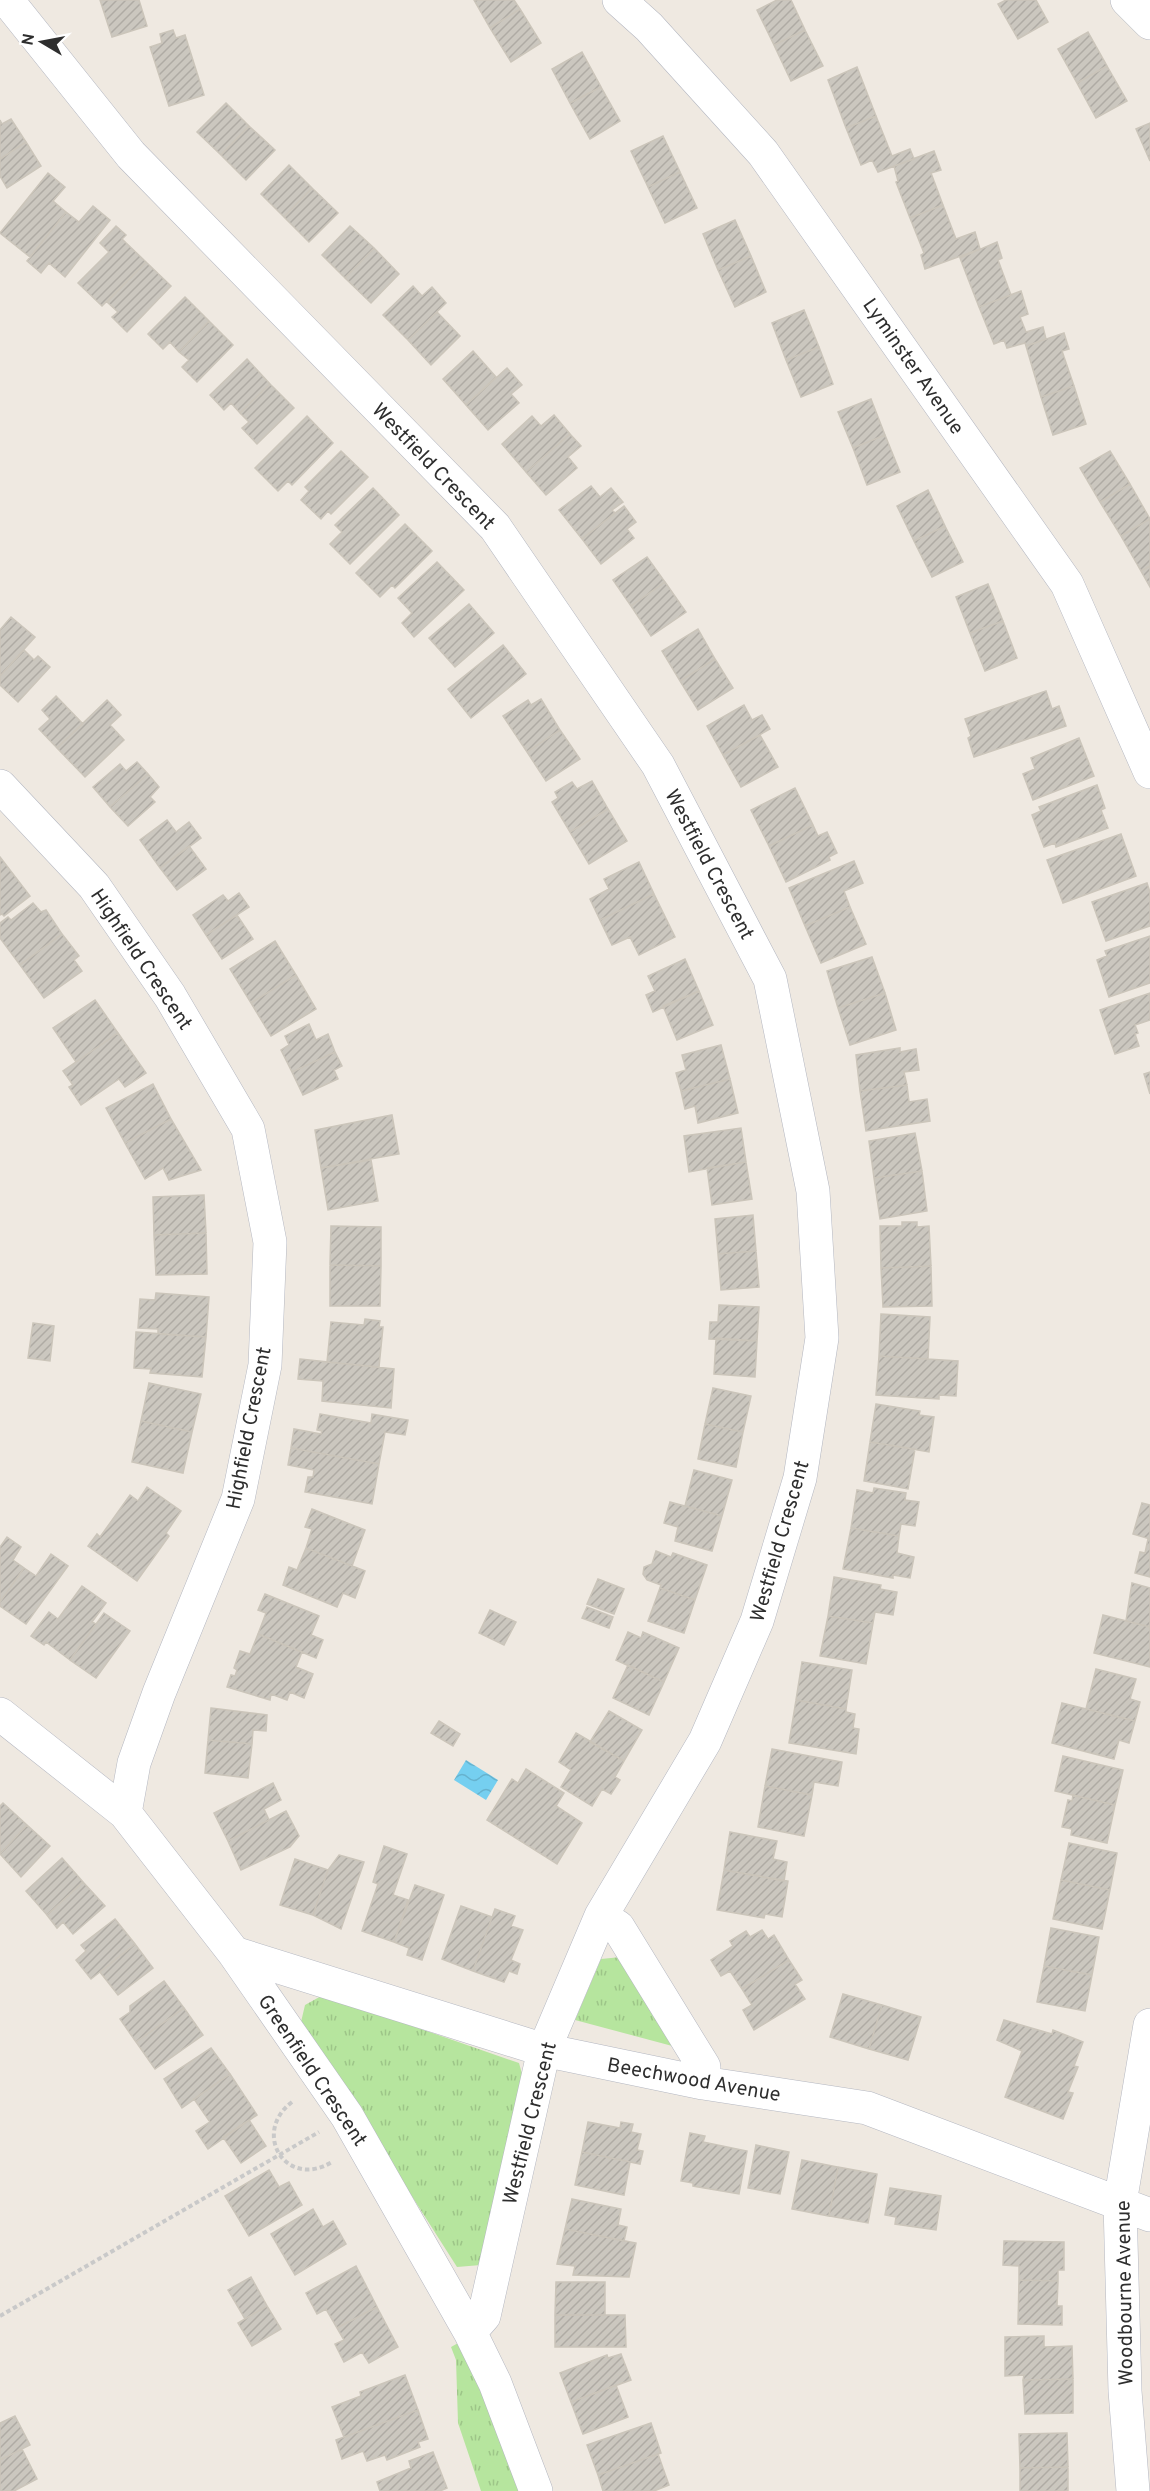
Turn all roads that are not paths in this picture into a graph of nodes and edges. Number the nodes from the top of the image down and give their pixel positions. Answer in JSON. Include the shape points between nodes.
{"nodes":[{"id":1,"x":7,"y":0,"type":"edge"},
{"id":2,"x":619,"y":0,"type":"edge"},
{"id":3,"x":1127,"y":0,"type":"edge"},
{"id":4,"x":1150,"y":23,"type":"edge"},
{"id":5,"x":1150,"y":772,"type":"edge"},
{"id":6,"x":0,"y":786,"type":"edge"},
{"id":7,"x":0,"y":1714,"type":"edge"},
{"id":8,"x":125,"y":1813,"type":"junction"},
{"id":9,"x":601,"y":1916,"type":"junction"},
{"id":10,"x":234,"y":1953,"type":"junction"},
{"id":11,"x":1150,"y":2025,"type":"edge"},
{"id":12,"x":544,"y":2050,"type":"junction"},
{"id":13,"x":703,"y":2083,"type":"junction"},
{"id":14,"x":1120,"y":2203,"type":"junction"},
{"id":15,"x":1150,"y":2215,"type":"edge"},
{"id":16,"x":470,"y":2332,"type":"junction"},
{"id":17,"x":536,"y":2491,"type":"edge"},
{"id":18,"x":1133,"y":2491,"type":"edge"}],
"edges":[{"from":1,"to":9,"type":"street","name":"Westfield Crescent","via":[[131,155],[495,526],[658,765],[770,979],[814,1202],[822,1338],[800,1478],[757,1621],[705,1742]]},
{"from":2,"to":5,"type":"street","name":"Lyminster Avenue","via":[[649,27],[763,153],[1067,584]]},
{"from":3,"to":4,"type":"street"},
{"from":6,"to":8,"type":"street","name":"Highfield Crescent","via":[[94,886],[170,996],[248,1129],[270,1242],[265,1365],[238,1499],[159,1693],[134,1763]]},
{"from":7,"to":8,"type":"street","name":"Greenfield Crescent"},
{"from":8,"to":10,"type":"street","name":"Greenfield Crescent"},
{"from":9,"to":12,"type":"street","name":"Westfield Crescent"},
{"from":9,"to":13,"type":"street","via":[[618,1927],[637,1957],[704,2067]]},
{"from":10,"to":12,"type":"street","name":"Beechwood Avenue"},
{"from":10,"to":16,"type":"street","name":"Greenfield Crescent","via":[[347,2116]]},
{"from":11,"to":14,"type":"street","name":"Woodbourne Avenue"},
{"from":12,"to":13,"type":"street","name":"Beechwood Avenue"},
{"from":12,"to":16,"type":"street","name":"Westfield Crescent","via":[[484,2316]]},
{"from":13,"to":14,"type":"street","name":"Beechwood Avenue","via":[[867,2108]]},
{"from":14,"to":15,"type":"street","name":"Beechwood Avenue"},
{"from":14,"to":18,"type":"street","name":"Woodbourne Avenue","via":[[1125,2391]]},
{"from":16,"to":17,"type":"street","name":"Greenfield Crescent","via":[[495,2383]]}]}
